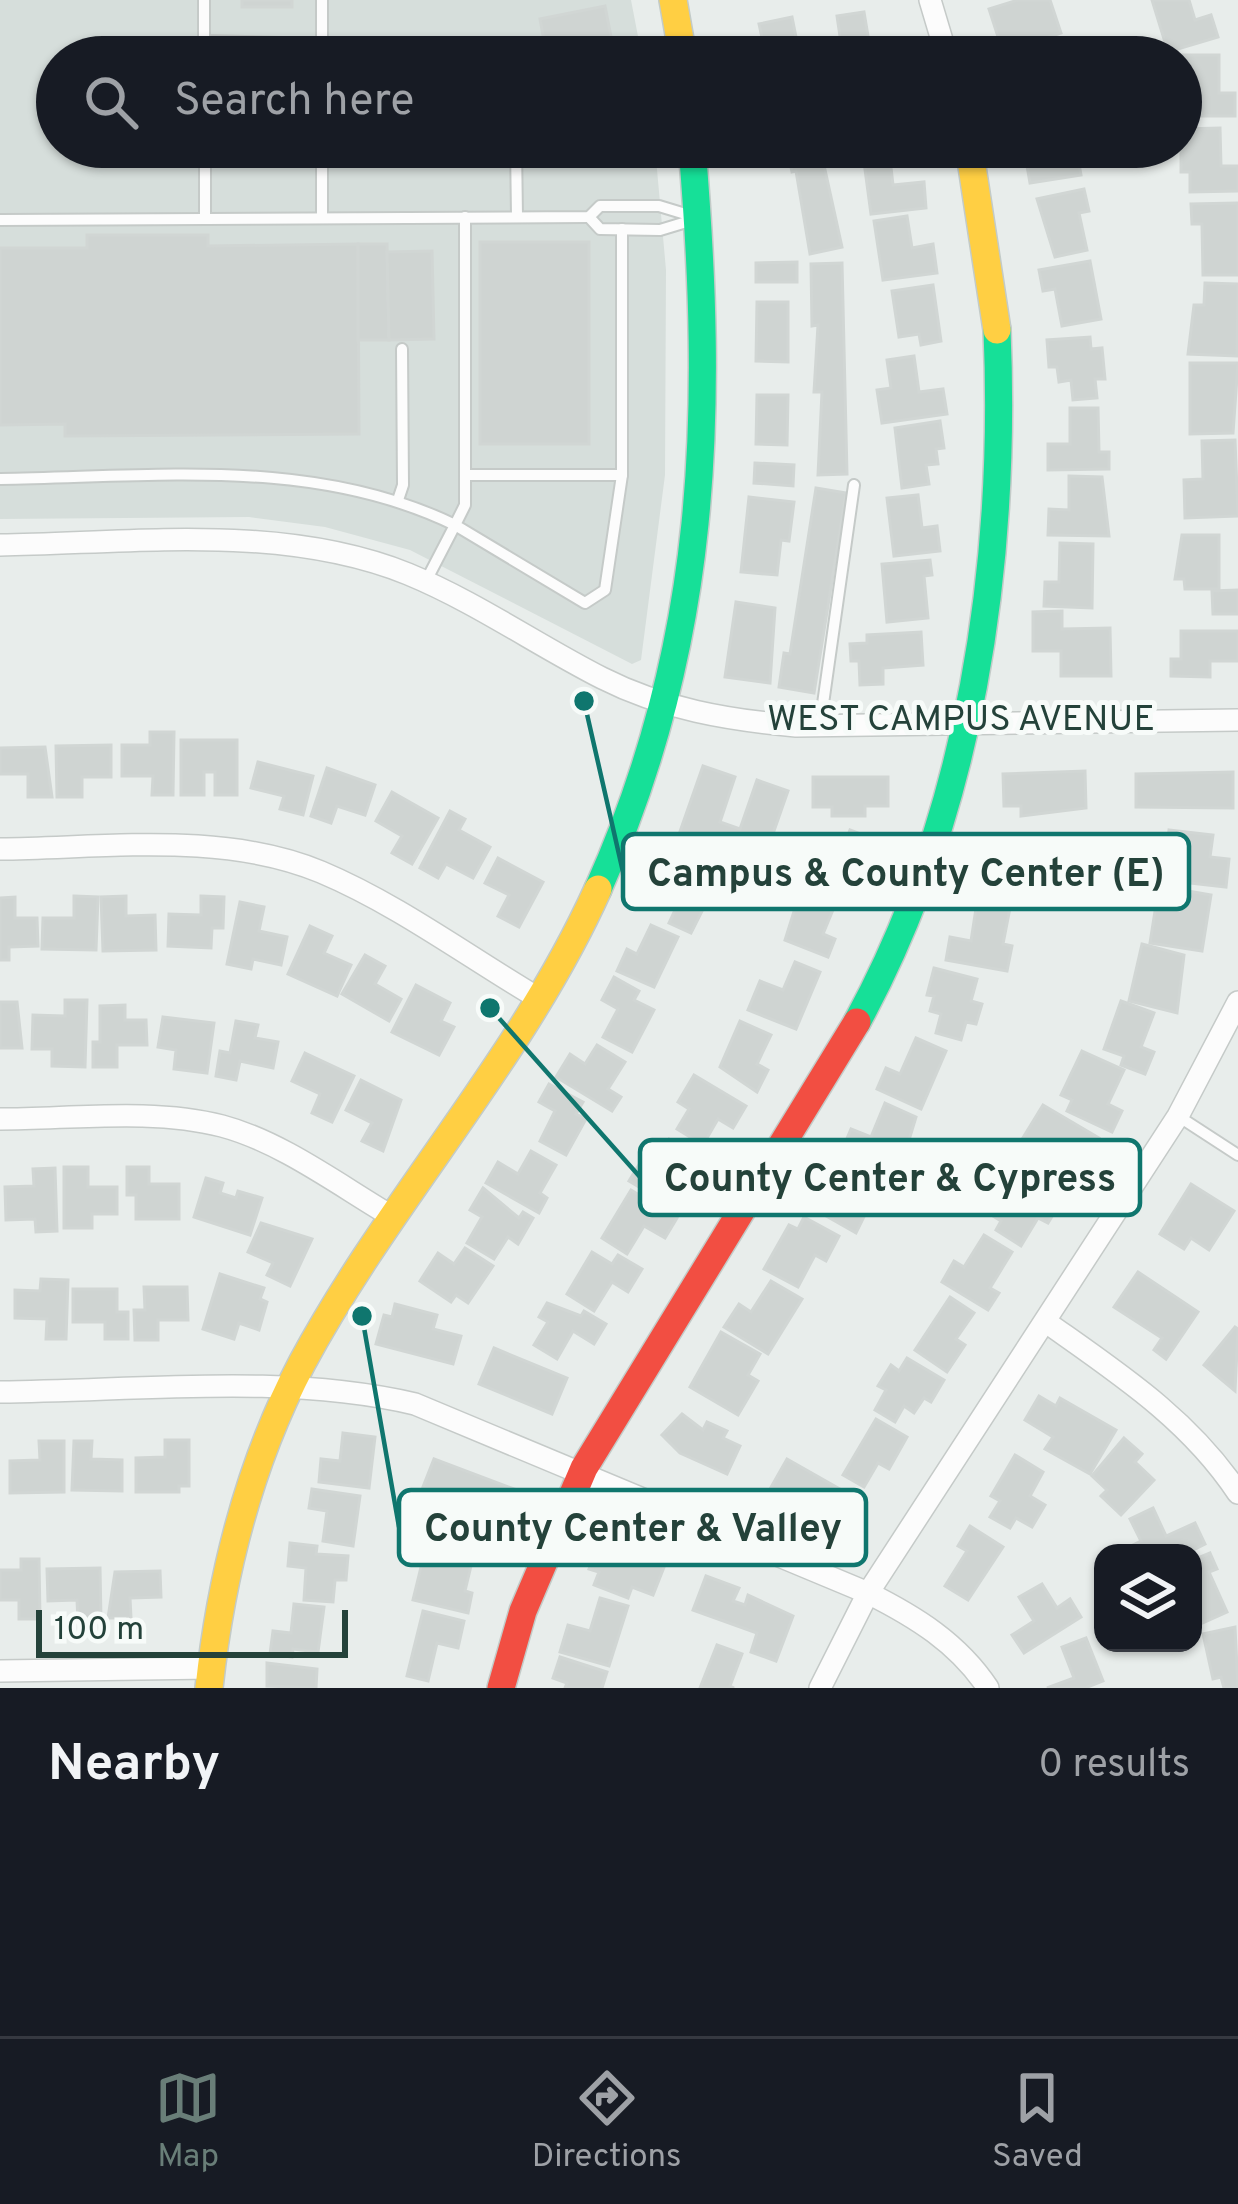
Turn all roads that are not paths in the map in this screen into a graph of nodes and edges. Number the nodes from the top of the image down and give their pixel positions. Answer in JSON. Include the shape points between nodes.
{"nodes":[{"id":1,"x":204,"y":0,"type":"edge"},
{"id":2,"x":322,"y":0,"type":"edge"},
{"id":3,"x":673,"y":0,"type":"edge"},
{"id":4,"x":930,"y":0,"type":"edge"},
{"id":5,"x":204,"y":36,"type":"edge"},
{"id":6,"x":322,"y":36,"type":"edge"},
{"id":7,"x":679,"y":36,"type":"edge"},
{"id":8,"x":941,"y":36,"type":"edge"},
{"id":9,"x":205,"y":168,"type":"edge"},
{"id":10,"x":322,"y":168,"type":"edge"},
{"id":11,"x":516,"y":168,"type":"edge"},
{"id":12,"x":694,"y":168,"type":"edge"},
{"id":13,"x":972,"y":168,"type":"edge"},
{"id":14,"x":206,"y":217,"type":"junction"},
{"id":15,"x":322,"y":217,"type":"junction"},
{"id":16,"x":464,"y":217,"type":"junction"},
{"id":17,"x":517,"y":217,"type":"junction"},
{"id":18,"x":590,"y":217,"type":"junction"},
{"id":19,"x":699,"y":218,"type":"junction"},
{"id":20,"x":0,"y":220,"type":"edge"},
{"id":21,"x":622,"y":229,"type":"junction"},
{"id":22,"x":402,"y":349,"type":"dead end"},
{"id":23,"x":466,"y":475,"type":"junction"},
{"id":24,"x":622,"y":475,"type":"junction"},
{"id":25,"x":0,"y":478,"type":"edge"},
{"id":26,"x":854,"y":485,"type":"dead end"},
{"id":27,"x":398,"y":500,"type":"junction"},
{"id":28,"x":455,"y":525,"type":"junction"},
{"id":29,"x":0,"y":545,"type":"edge"},
{"id":30,"x":425,"y":583,"type":"junction"},
{"id":31,"x":671,"y":705,"type":"junction"},
{"id":32,"x":1238,"y":720,"type":"edge"},
{"id":33,"x":967,"y":722,"type":"junction"},
{"id":34,"x":820,"y":725,"type":"junction"},
{"id":35,"x":0,"y":849,"type":"edge"},
{"id":36,"x":538,"y":998,"type":"junction"},
{"id":37,"x":1238,"y":1002,"type":"edge"},
{"id":38,"x":1178,"y":1116,"type":"junction"},
{"id":39,"x":0,"y":1118,"type":"edge"},
{"id":40,"x":1238,"y":1155,"type":"edge"},
{"id":41,"x":393,"y":1217,"type":"junction"},
{"id":42,"x":1046,"y":1322,"type":"junction"},
{"id":43,"x":293,"y":1388,"type":"junction"},
{"id":44,"x":0,"y":1392,"type":"edge"},
{"id":45,"x":579,"y":1473,"type":"junction"},
{"id":46,"x":1238,"y":1493,"type":"edge"},
{"id":47,"x":868,"y":1593,"type":"junction"},
{"id":48,"x":0,"y":1672,"type":"edge"},
{"id":49,"x":210,"y":1678,"type":"edge"},
{"id":50,"x":501,"y":1688,"type":"edge"},
{"id":51,"x":820,"y":1688,"type":"edge"},
{"id":52,"x":988,"y":1688,"type":"edge"}],
"edges":[{"from":1,"to":5,"type":"lane"},
{"from":2,"to":6,"type":"lane"},
{"from":3,"to":7,"type":"street"},
{"from":4,"to":8,"type":"street"},
{"from":9,"to":14,"type":"lane"},
{"from":10,"to":15,"type":"lane"},
{"from":11,"to":17,"type":"lane"},
{"from":12,"to":19,"type":"street"},
{"from":13,"to":33,"type":"street","via":[[994,313],[998,447],[992,559]]},
{"from":14,"to":15,"type":"lane"},
{"from":14,"to":20,"type":"lane"},
{"from":15,"to":16,"type":"lane"},
{"from":16,"to":17,"type":"lane"},
{"from":16,"to":23,"type":"lane"},
{"from":17,"to":18,"type":"lane"},
{"from":18,"to":19,"type":"lane","via":[[600,206],[659,206]]},
{"from":18,"to":21,"type":"lane","via":[[600,229]]},
{"from":19,"to":21,"type":"lane","via":[[660,230]]},
{"from":19,"to":31,"type":"street","via":[[706,399],[700,536]]},
{"from":21,"to":24,"type":"lane"},
{"from":22,"to":27,"type":"lane"},
{"from":23,"to":24,"type":"lane"},
{"from":23,"to":28,"type":"lane"},
{"from":24,"to":28,"type":"lane","via":[[605,590],[585,603]]},
{"from":25,"to":27,"type":"lane","via":[[266,476]]},
{"from":26,"to":34,"type":"lane"},
{"from":27,"to":28,"type":"lane"},
{"from":28,"to":30,"type":"lane"},
{"from":29,"to":30,"type":"street","name":"WEST CAMPUS AVENUE","via":[[298,547]]},
{"from":30,"to":31,"type":"street","name":"WEST CAMPUS AVENUE","via":[[606,680]]},
{"from":31,"to":34,"type":"street","name":"WEST CAMPUS AVENUE","via":[[740,721]]},
{"from":31,"to":36,"type":"street","via":[[641,796]]},
{"from":32,"to":33,"type":"street","name":"WEST CAMPUS AVENUE"},
{"from":33,"to":34,"type":"street","name":"WEST CAMPUS AVENUE"},
{"from":33,"to":45,"type":"street","via":[[916,892],[867,1003]]},
{"from":35,"to":36,"type":"street","via":[[213,847],[267,856],[371,897]]},
{"from":36,"to":41,"type":"street"},
{"from":37,"to":38,"type":"street"},
{"from":38,"to":40,"type":"lane"},
{"from":38,"to":42,"type":"street"},
{"from":39,"to":41,"type":"street","via":[[222,1126]]},
{"from":41,"to":43,"type":"street"},
{"from":42,"to":46,"type":"street","via":[[1158,1402]]},
{"from":42,"to":47,"type":"street"},
{"from":43,"to":44,"type":"street"},
{"from":43,"to":45,"type":"street","via":[[415,1404]]},
{"from":43,"to":49,"type":"street","via":[[243,1512]]},
{"from":45,"to":47,"type":"street"},
{"from":45,"to":50,"type":"street","via":[[532,1579]]},
{"from":47,"to":51,"type":"street"},
{"from":47,"to":52,"type":"street","via":[[923,1621]]},
{"from":48,"to":49,"type":"street"}]}
